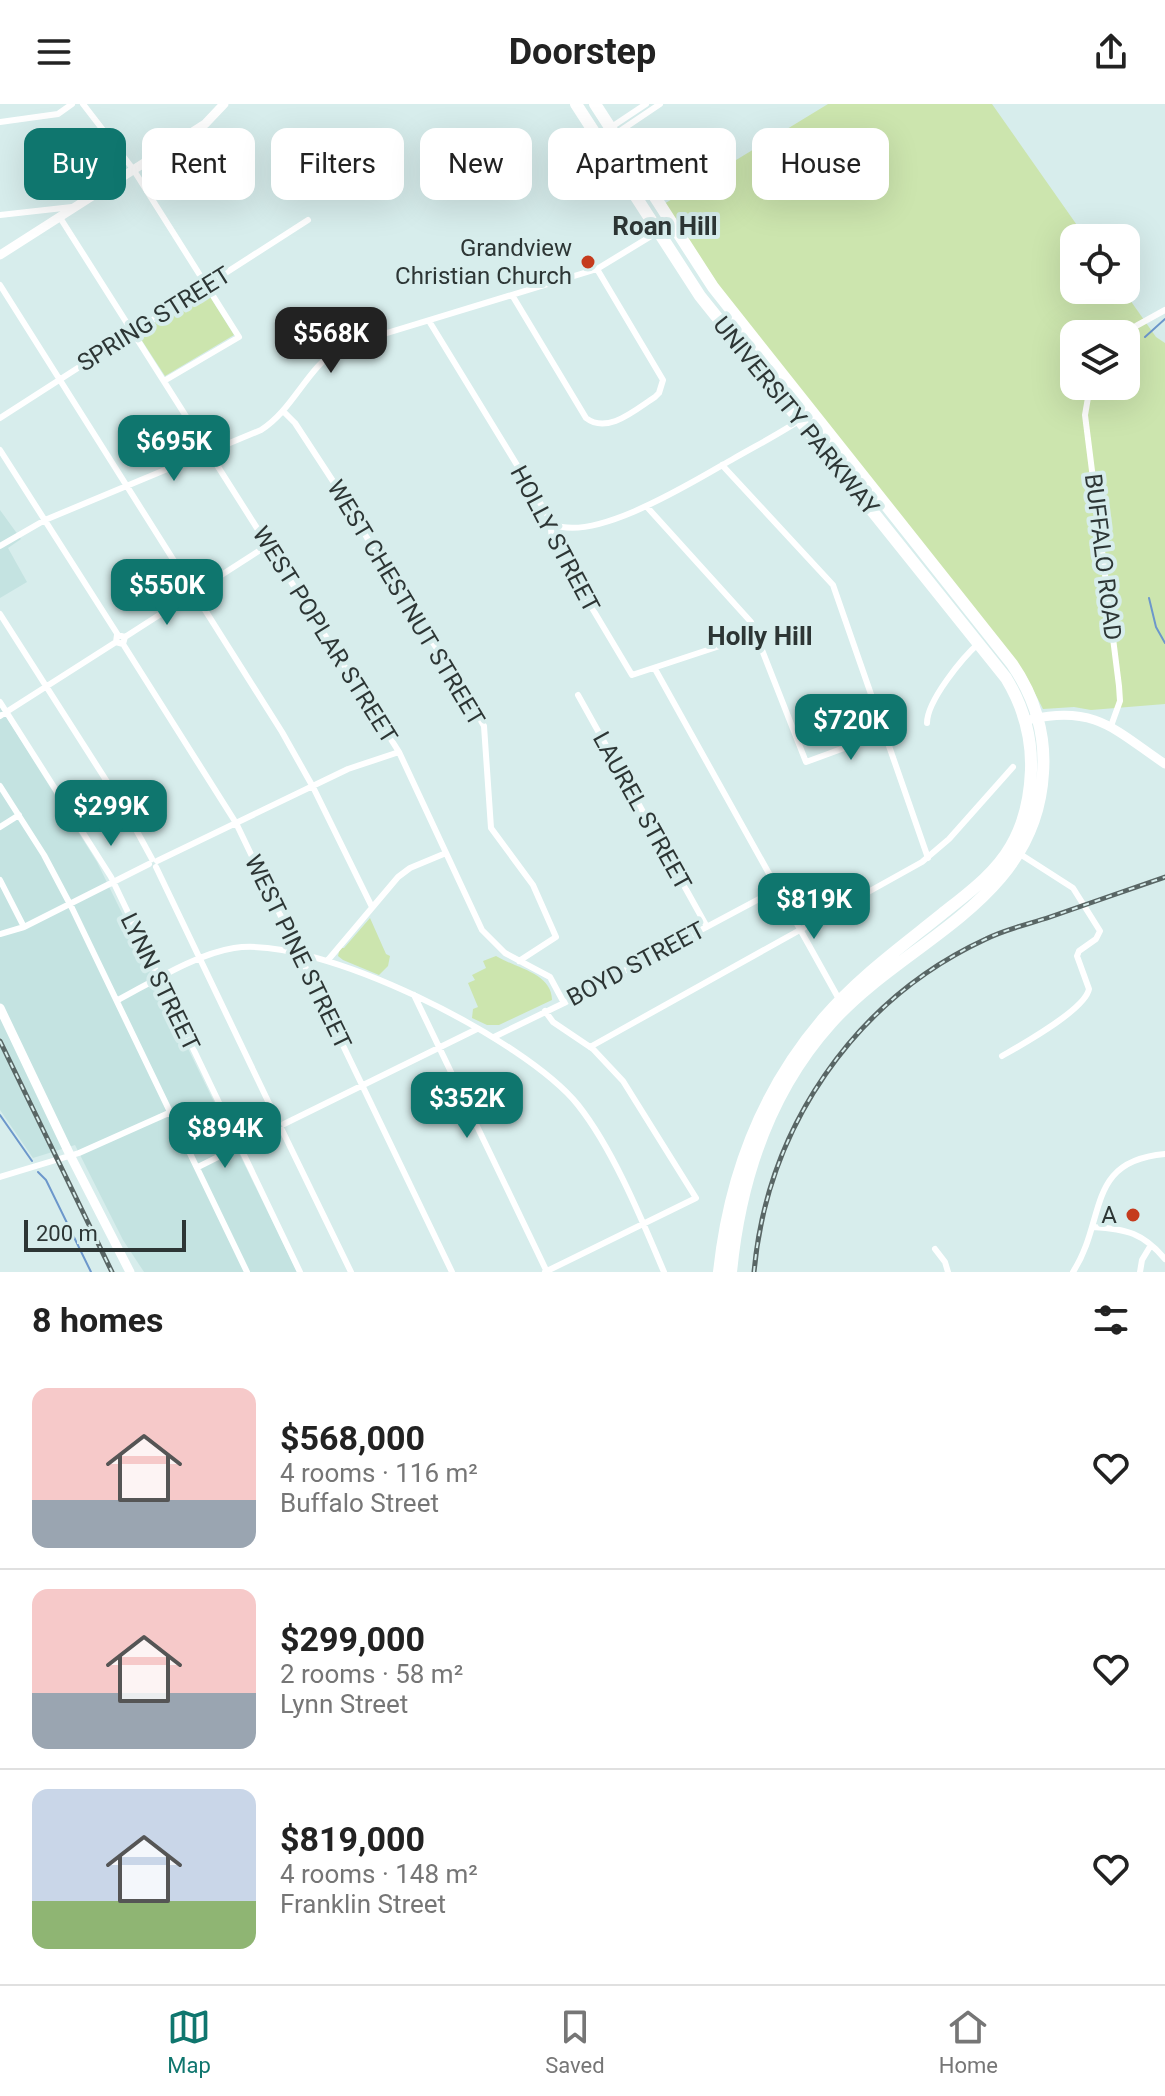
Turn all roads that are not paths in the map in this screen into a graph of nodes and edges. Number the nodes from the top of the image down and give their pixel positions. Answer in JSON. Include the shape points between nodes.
{"nodes":[{"id":1,"x":72,"y":104,"type":"edge"},
{"id":2,"x":83,"y":104,"type":"edge"},
{"id":3,"x":224,"y":104,"type":"edge"},
{"id":4,"x":576,"y":104,"type":"edge"},
{"id":5,"x":595,"y":104,"type":"edge"},
{"id":6,"x":646,"y":104,"type":"edge"},
{"id":7,"x":660,"y":104,"type":"edge"},
{"id":8,"x":0,"y":122,"type":"edge"},
{"id":9,"x":592,"y":128,"type":"edge"},
{"id":10,"x":610,"y":128,"type":"edge"},
{"id":11,"x":617,"y":128,"type":"edge"},
{"id":12,"x":619,"y":128,"type":"edge"},
{"id":13,"x":133,"y":169,"type":"junction"},
{"id":14,"x":638,"y":200,"type":"edge"},
{"id":15,"x":656,"y":200,"type":"edge"},
{"id":16,"x":75,"y":206,"type":"junction"},
{"id":17,"x":0,"y":215,"type":"edge"},
{"id":18,"x":59,"y":216,"type":"junction"},
{"id":19,"x":308,"y":220,"type":"dead end"},
{"id":20,"x":672,"y":224,"type":"junction"},
{"id":21,"x":658,"y":231,"type":"junction"},
{"id":22,"x":0,"y":255,"type":"edge"},
{"id":23,"x":597,"y":269,"type":"junction"},
{"id":24,"x":0,"y":285,"type":"edge"},
{"id":25,"x":207,"y":286,"type":"junction"},
{"id":26,"x":512,"y":295,"type":"junction"},
{"id":27,"x":1165,"y":310,"type":"edge"},
{"id":28,"x":739,"y":320,"type":"junction"},
{"id":29,"x":429,"y":321,"type":"junction"},
{"id":30,"x":1140,"y":324,"type":"edge"},
{"id":31,"x":727,"y":329,"type":"junction"},
{"id":32,"x":134,"y":332,"type":"junction"},
{"id":33,"x":60,"y":379,"type":"junction"},
{"id":34,"x":164,"y":381,"type":"junction"},
{"id":35,"x":1088,"y":400,"type":"edge"},
{"id":36,"x":283,"y":411,"type":"junction"},
{"id":37,"x":813,"y":412,"type":"junction"},
{"id":38,"x":0,"y":418,"type":"edge"},
{"id":39,"x":800,"y":421,"type":"junction"},
{"id":40,"x":0,"y":450,"type":"edge"},
{"id":41,"x":209,"y":452,"type":"junction"},
{"id":42,"x":722,"y":465,"type":"junction"},
{"id":43,"x":127,"y":486,"type":"junction"},
{"id":44,"x":647,"y":507,"type":"junction"},
{"id":45,"x":45,"y":520,"type":"junction"},
{"id":46,"x":900,"y":523,"type":"junction"},
{"id":47,"x":553,"y":524,"type":"junction"},
{"id":48,"x":888,"y":532,"type":"junction"},
{"id":49,"x":268,"y":545,"type":"junction"},
{"id":50,"x":0,"y":546,"type":"edge"},
{"id":51,"x":194,"y":592,"type":"junction"},
{"id":52,"x":0,"y":614,"type":"edge"},
{"id":53,"x":756,"y":634,"type":"junction"},
{"id":54,"x":120,"y":639,"type":"junction"},
{"id":55,"x":979,"y":643,"type":"junction"},
{"id":56,"x":655,"y":669,"type":"junction"},
{"id":57,"x":47,"y":686,"type":"junction"},
{"id":58,"x":578,"y":695,"type":"dead end"},
{"id":59,"x":0,"y":702,"type":"edge"},
{"id":60,"x":3,"y":714,"type":"edge"},
{"id":61,"x":1031,"y":719,"type":"junction"},
{"id":62,"x":927,"y":723,"type":"dead end"},
{"id":63,"x":1111,"y":726,"type":"junction"},
{"id":64,"x":885,"y":733,"type":"junction"},
{"id":65,"x":399,"y":752,"type":"junction"},
{"id":66,"x":1165,"y":764,"type":"edge"},
{"id":67,"x":1013,"y":767,"type":"dead end"},
{"id":68,"x":0,"y":786,"type":"edge"},
{"id":69,"x":313,"y":787,"type":"junction"},
{"id":70,"x":19,"y":815,"type":"junction"},
{"id":71,"x":236,"y":823,"type":"junction"},
{"id":72,"x":0,"y":827,"type":"edge"},
{"id":73,"x":1015,"y":851,"type":"junction"},
{"id":74,"x":446,"y":853,"type":"junction"},
{"id":75,"x":928,"y":858,"type":"junction"},
{"id":76,"x":154,"y":863,"type":"junction"},
{"id":77,"x":0,"y":880,"type":"edge"},
{"id":78,"x":113,"y":882,"type":"junction"},
{"id":79,"x":778,"y":889,"type":"junction"},
{"id":80,"x":70,"y":904,"type":"junction"},
{"id":81,"x":372,"y":907,"type":"junction"},
{"id":82,"x":24,"y":927,"type":"junction"},
{"id":83,"x":707,"y":927,"type":"junction"},
{"id":84,"x":801,"y":931,"type":"junction"},
{"id":85,"x":0,"y":934,"type":"edge"},
{"id":86,"x":298,"y":953,"type":"junction"},
{"id":87,"x":200,"y":959,"type":"junction"},
{"id":88,"x":328,"y":960,"type":"junction"},
{"id":89,"x":519,"y":961,"type":"junction"},
{"id":90,"x":159,"y":979,"type":"junction"},
{"id":91,"x":414,"y":995,"type":"junction"},
{"id":92,"x":118,"y":1000,"type":"junction"},
{"id":93,"x":564,"y":1003,"type":"junction"},
{"id":94,"x":842,"y":1004,"type":"junction"},
{"id":95,"x":0,"y":1008,"type":"edge"},
{"id":96,"x":545,"y":1011,"type":"junction"},
{"id":97,"x":477,"y":1029,"type":"junction"},
{"id":98,"x":494,"y":1037,"type":"junction"},
{"id":99,"x":590,"y":1047,"type":"junction"},
{"id":100,"x":439,"y":1049,"type":"junction"},
{"id":101,"x":1002,"y":1056,"type":"dead end"},
{"id":102,"x":362,"y":1086,"type":"junction"},
{"id":103,"x":171,"y":1112,"type":"junction"},
{"id":104,"x":280,"y":1126,"type":"junction"},
{"id":105,"x":238,"y":1146,"type":"junction"},
{"id":106,"x":1165,"y":1154,"type":"edge"},
{"id":107,"x":70,"y":1155,"type":"junction"},
{"id":108,"x":198,"y":1167,"type":"junction"},
{"id":109,"x":0,"y":1177,"type":"edge"},
{"id":110,"x":642,"y":1223,"type":"junction"},
{"id":111,"x":1093,"y":1227,"type":"junction"},
{"id":112,"x":1151,"y":1245,"type":"junction"},
{"id":113,"x":935,"y":1249,"type":"dead end"},
{"id":114,"x":1165,"y":1259,"type":"edge"},
{"id":115,"x":130,"y":1272,"type":"edge"},
{"id":116,"x":247,"y":1272,"type":"edge"},
{"id":117,"x":300,"y":1272,"type":"edge"},
{"id":118,"x":351,"y":1272,"type":"edge"},
{"id":119,"x":452,"y":1272,"type":"edge"},
{"id":120,"x":546,"y":1272,"type":"edge"},
{"id":121,"x":664,"y":1272,"type":"edge"},
{"id":122,"x":719,"y":1272,"type":"edge"},
{"id":123,"x":731,"y":1272,"type":"edge"},
{"id":124,"x":948,"y":1272,"type":"edge"},
{"id":125,"x":1073,"y":1272,"type":"edge"},
{"id":126,"x":1140,"y":1272,"type":"edge"}],
"edges":[{"from":1,"to":8,"type":"street","via":[[58,114]]},
{"from":2,"to":13,"type":"street"},
{"from":3,"to":13,"type":"main road","via":[[205,124]]},
{"from":4,"to":9,"type":"highway","name":"UNIVERSITY PARKWAY"},
{"from":5,"to":10,"type":"highway","name":"UNIVERSITY PARKWAY"},
{"from":6,"to":11,"type":"street"},
{"from":7,"to":12,"type":"street"},
{"from":13,"to":16,"type":"main road"},
{"from":13,"to":25,"type":"street"},
{"from":14,"to":21,"type":"highway","name":"UNIVERSITY PARKWAY"},
{"from":15,"to":20,"type":"highway","name":"UNIVERSITY PARKWAY"},
{"from":16,"to":17,"type":"street"},
{"from":16,"to":18,"type":"main road"},
{"from":18,"to":22,"type":"main road"},
{"from":18,"to":32,"type":"street","name":"WEST POPLAR STREET"},
{"from":19,"to":25,"type":"street","name":"SPRING STREET"},
{"from":20,"to":21,"type":"street"},
{"from":20,"to":28,"type":"highway","name":"UNIVERSITY PARKWAY"},
{"from":21,"to":23,"type":"street"},
{"from":21,"to":31,"type":"highway","name":"UNIVERSITY PARKWAY"},
{"from":23,"to":26,"type":"street"},
{"from":23,"to":26,"type":"street","via":[[663,380],[655,397],[609,424],[586,418]]},
{"from":24,"to":33,"type":"street"},
{"from":25,"to":32,"type":"street","name":"SPRING STREET"},
{"from":25,"to":34,"type":"street","via":[[239,337]]},
{"from":26,"to":29,"type":"street"},
{"from":27,"to":30,"type":"street"},
{"from":28,"to":31,"type":"highway"},
{"from":28,"to":37,"type":"highway","name":"UNIVERSITY PARKWAY"},
{"from":29,"to":36,"type":"street","via":[[333,352]]},
{"from":29,"to":47,"type":"street","name":"HOLLY STREET"},
{"from":31,"to":39,"type":"highway","name":"UNIVERSITY PARKWAY"},
{"from":32,"to":33,"type":"street","name":"SPRING STREET"},
{"from":32,"to":34,"type":"street","name":"WEST POPLAR STREET"},
{"from":33,"to":38,"type":"street","name":"SPRING STREET"},
{"from":33,"to":43,"type":"street"},
{"from":34,"to":41,"type":"street","name":"WEST POPLAR STREET"},
{"from":35,"to":63,"type":"street","name":"BUFFALO ROAD","via":[[1085,415],[1119,686]]},
{"from":36,"to":41,"type":"street","via":[[261,430]]},
{"from":36,"to":89,"type":"street","name":"WEST CHESTNUT STREET","via":[[344,498],[484,726],[491,828],[533,885],[556,937]]},
{"from":37,"to":39,"type":"street"},
{"from":37,"to":46,"type":"highway","name":"UNIVERSITY PARKWAY"},
{"from":39,"to":42,"type":"street"},
{"from":39,"to":48,"type":"highway","name":"UNIVERSITY PARKWAY"},
{"from":40,"to":45,"type":"street","name":"WEST PINE STREET"},
{"from":41,"to":43,"type":"street"},
{"from":41,"to":49,"type":"street","name":"WEST POPLAR STREET"},
{"from":42,"to":44,"type":"street"},
{"from":42,"to":64,"type":"street","via":[[833,585]]},
{"from":43,"to":45,"type":"street"},
{"from":43,"to":51,"type":"street"},
{"from":44,"to":47,"type":"street","via":[[583,526],[566,529]]},
{"from":44,"to":53,"type":"street","via":[[751,622]]},
{"from":45,"to":50,"type":"street"},
{"from":45,"to":54,"type":"street","name":"WEST PINE STREET"},
{"from":46,"to":48,"type":"highway"},
{"from":46,"to":61,"type":"highway","name":"UNIVERSITY PARKWAY","via":[[1012,664],[1025,684]]},
{"from":47,"to":56,"type":"street","name":"HOLLY STREET","via":[[552,541],[632,675]]},
{"from":48,"to":55,"type":"highway","name":"UNIVERSITY PARKWAY"},
{"from":49,"to":51,"type":"street"},
{"from":49,"to":65,"type":"street","name":"WEST POPLAR STREET"},
{"from":51,"to":54,"type":"street"},
{"from":51,"to":69,"type":"street"},
{"from":52,"to":57,"type":"street"},
{"from":53,"to":56,"type":"street"},
{"from":53,"to":64,"type":"street","via":[[806,762]]},
{"from":54,"to":57,"type":"street"},
{"from":54,"to":71,"type":"street","name":"WEST PINE STREET"},
{"from":55,"to":61,"type":"highway","name":"UNIVERSITY PARKWAY"},
{"from":55,"to":62,"type":"street","via":[[943,688]]},
{"from":56,"to":79,"type":"street"},
{"from":57,"to":60,"type":"street"},
{"from":57,"to":76,"type":"street"},
{"from":58,"to":83,"type":"street","name":"LAUREL STREET"},
{"from":59,"to":60,"type":"street","name":"LYNN STREET"},
{"from":60,"to":78,"type":"street","name":"LYNN STREET"},
{"from":61,"to":63,"type":"main road","via":[[1079,715]]},
{"from":61,"to":73,"type":"highway","name":"UNIVERSITY PARKWAY","via":[[1030,782]]},
{"from":63,"to":66,"type":"main road"},
{"from":64,"to":75,"type":"street"},
{"from":65,"to":69,"type":"street"},
{"from":65,"to":74,"type":"street","name":"WEST POPLAR STREET"},
{"from":67,"to":75,"type":"street"},
{"from":68,"to":70,"type":"street"},
{"from":69,"to":71,"type":"street"},
{"from":69,"to":81,"type":"street"},
{"from":70,"to":72,"type":"street"},
{"from":70,"to":80,"type":"street"},
{"from":71,"to":76,"type":"street"},
{"from":71,"to":86,"type":"street","name":"WEST PINE STREET"},
{"from":73,"to":94,"type":"highway","name":"UNIVERSITY PARKWAY","via":[[880,964]]},
{"from":73,"to":101,"type":"street","via":[[1073,888],[1100,931],[1077,956],[1088,983],[1087,996]]},
{"from":74,"to":81,"type":"street","via":[[406,870]]},
{"from":74,"to":89,"type":"street","name":"WEST POPLAR STREET","via":[[482,930]]},
{"from":75,"to":84,"type":"street"},
{"from":76,"to":78,"type":"street"},
{"from":76,"to":87,"type":"street"},
{"from":77,"to":82,"type":"street"},
{"from":78,"to":80,"type":"street"},
{"from":78,"to":90,"type":"street","name":"LYNN STREET"},
{"from":79,"to":83,"type":"street","name":"BOYD STREET"},
{"from":79,"to":84,"type":"street"},
{"from":80,"to":82,"type":"street"},
{"from":80,"to":92,"type":"street"},
{"from":81,"to":88,"type":"street"},
{"from":82,"to":85,"type":"street"},
{"from":83,"to":93,"type":"street","name":"BOYD STREET"},
{"from":84,"to":94,"type":"street"},
{"from":84,"to":99,"type":"street"},
{"from":86,"to":87,"type":"street","via":[[244,947]]},
{"from":86,"to":88,"type":"street"},
{"from":86,"to":102,"type":"street","name":"WEST PINE STREET"},
{"from":87,"to":90,"type":"street"},
{"from":87,"to":104,"type":"street"},
{"from":88,"to":91,"type":"street"},
{"from":89,"to":93,"type":"street","name":"WEST POPLAR STREET","via":[[550,977]]},
{"from":90,"to":92,"type":"street"},
{"from":90,"to":105,"type":"street","name":"LYNN STREET"},
{"from":91,"to":97,"type":"street"},
{"from":91,"to":100,"type":"street"},
{"from":92,"to":103,"type":"street"},
{"from":93,"to":96,"type":"street","name":"BOYD STREET"},
{"from":94,"to":122,"type":"highway","name":"UNIVERSITY PARKWAY","via":[[791,1061],[757,1124],[734,1186]]},
{"from":94,"to":123,"type":"highway","name":"UNIVERSITY PARKWAY","via":[[801,1063],[760,1139],[738,1213]]},
{"from":95,"to":107,"type":"main road"},
{"from":96,"to":98,"type":"street","name":"BOYD STREET"},
{"from":96,"to":99,"type":"street"},
{"from":97,"to":98,"type":"street"},
{"from":97,"to":100,"type":"street"},
{"from":98,"to":110,"type":"street","via":[[560,1085],[578,1105]]},
{"from":99,"to":110,"type":"street","via":[[623,1081],[696,1198]]},
{"from":100,"to":102,"type":"street"},
{"from":100,"to":120,"type":"street"},
{"from":102,"to":104,"type":"street"},
{"from":102,"to":119,"type":"street","name":"WEST PINE STREET"},
{"from":103,"to":107,"type":"street"},
{"from":103,"to":108,"type":"street"},
{"from":104,"to":105,"type":"street"},
{"from":104,"to":118,"type":"street"},
{"from":105,"to":108,"type":"street"},
{"from":105,"to":117,"type":"street","name":"LYNN STREET"},
{"from":106,"to":111,"type":"street","via":[[1129,1161],[1115,1172]]},
{"from":107,"to":109,"type":"street"},
{"from":107,"to":115,"type":"main road"},
{"from":108,"to":116,"type":"street"},
{"from":110,"to":120,"type":"street"},
{"from":110,"to":121,"type":"street"},
{"from":111,"to":112,"type":"street","via":[[1129,1231]]},
{"from":111,"to":125,"type":"street"},
{"from":112,"to":114,"type":"street"},
{"from":112,"to":126,"type":"street"},
{"from":113,"to":124,"type":"street"}]}
